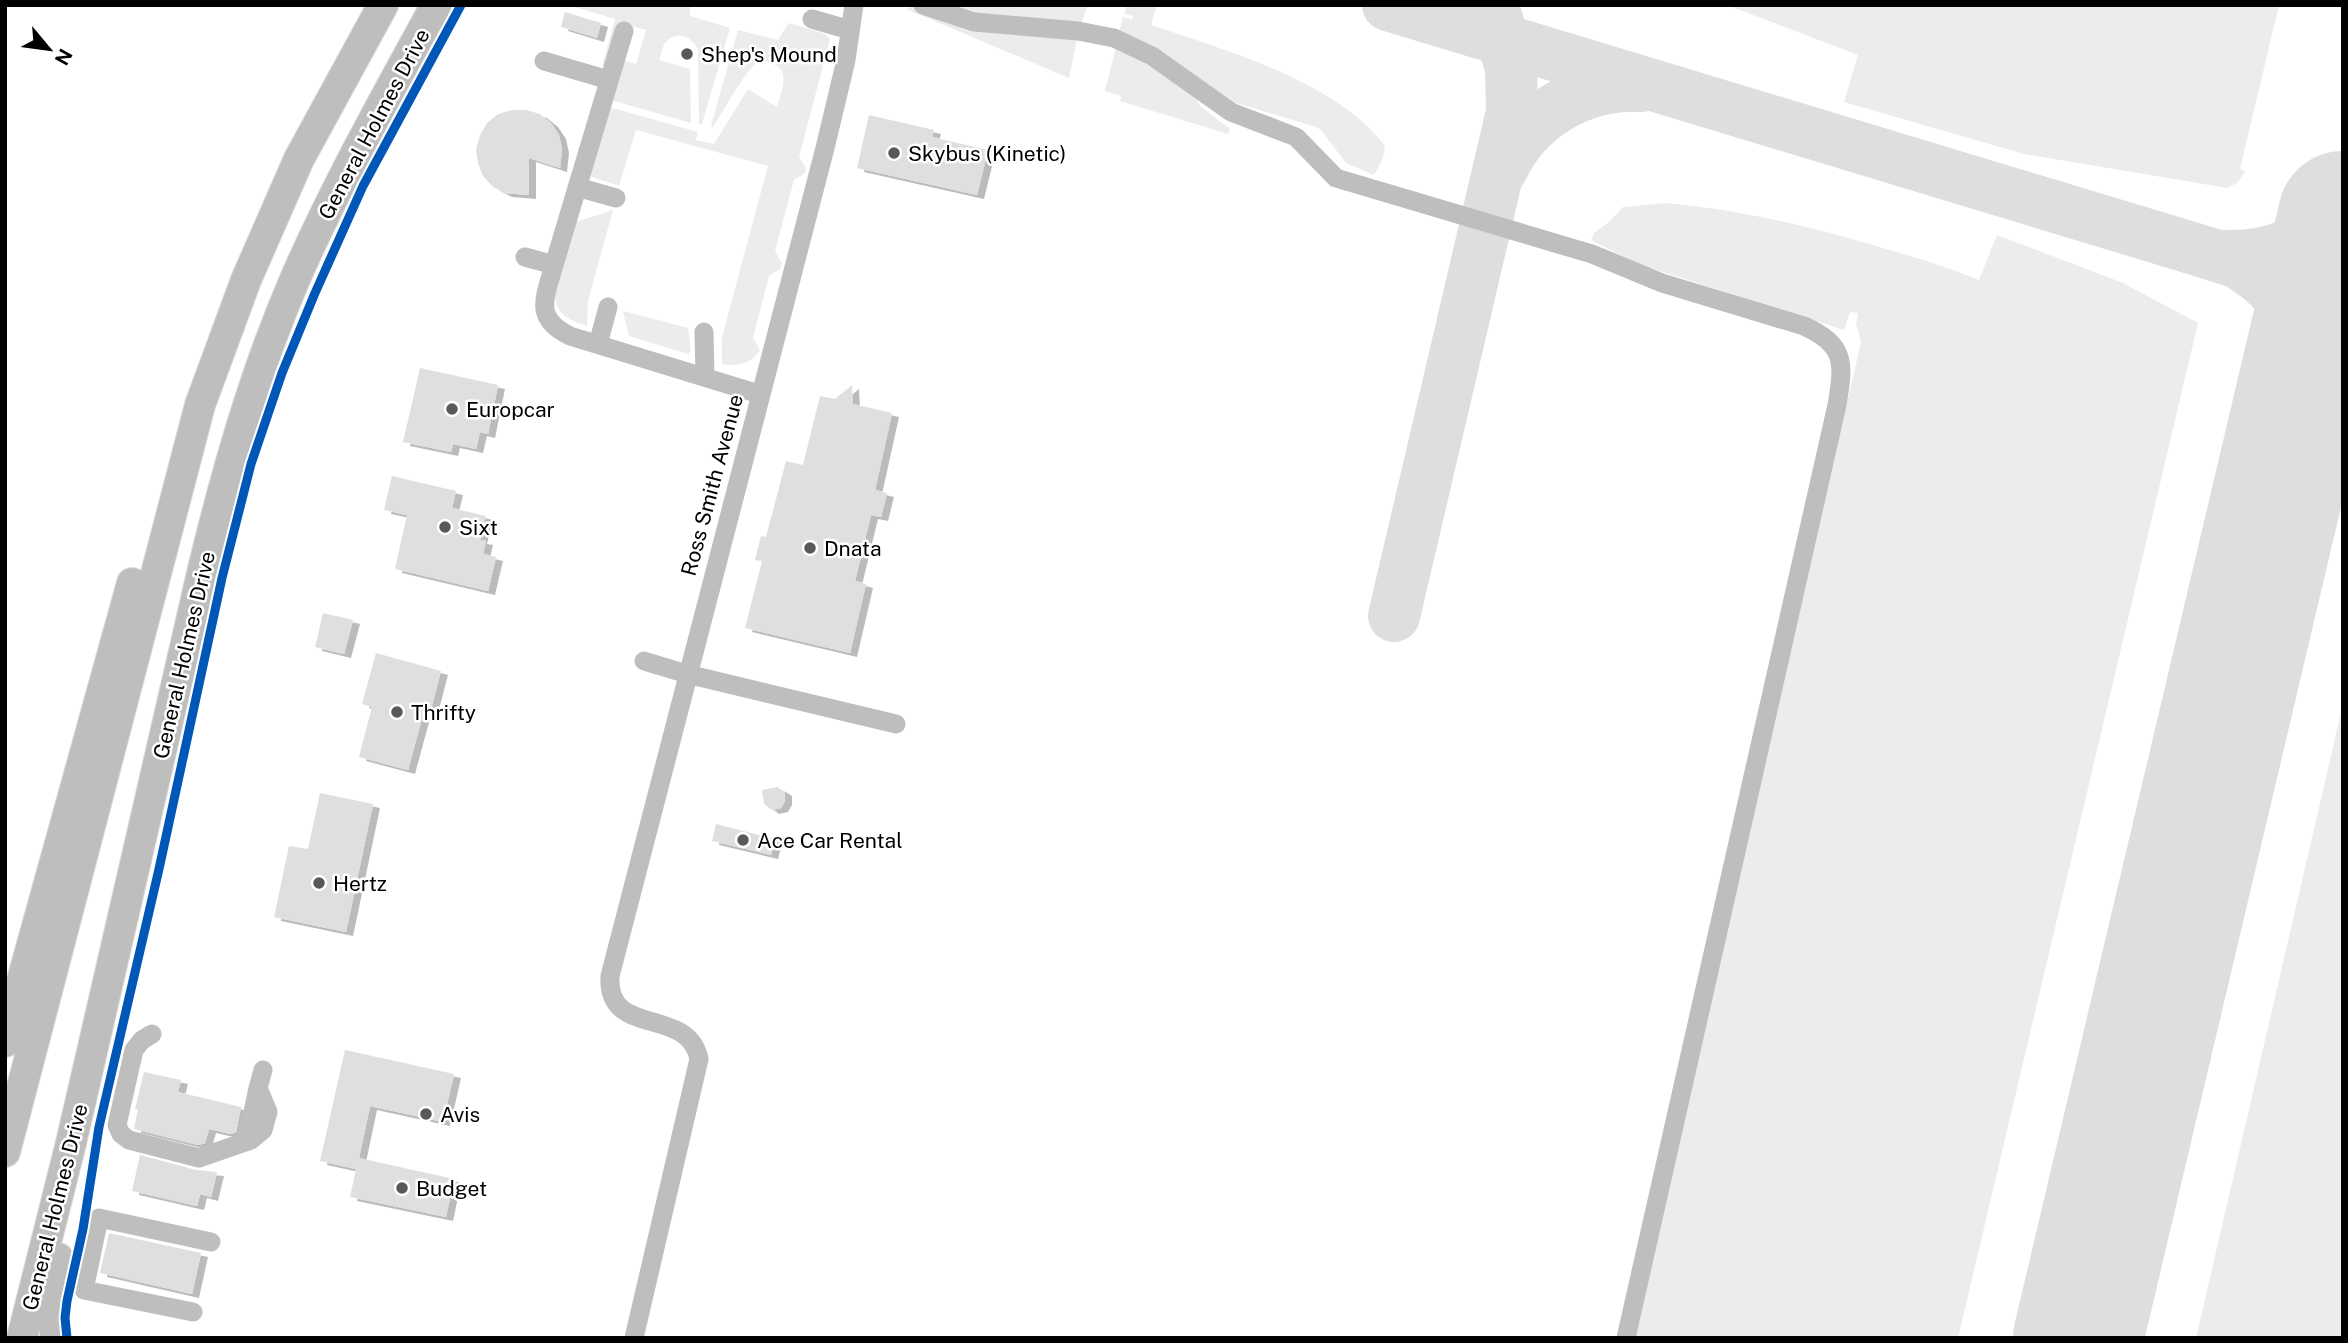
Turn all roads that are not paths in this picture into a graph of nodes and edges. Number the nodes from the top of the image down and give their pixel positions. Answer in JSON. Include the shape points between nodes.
{"nodes":[{"id":1,"x":383,"y":5,"type":"edge"},
{"id":2,"x":436,"y":5,"type":"edge"},
{"id":3,"x":854,"y":5,"type":"edge"},
{"id":4,"x":923,"y":5,"type":"edge"},
{"id":5,"x":812,"y":19,"type":"dead end"},
{"id":6,"x":850,"y":30,"type":"junction"},
{"id":7,"x":624,"y":31,"type":"dead end"},
{"id":8,"x":544,"y":61,"type":"dead end"},
{"id":9,"x":609,"y":80,"type":"junction"},
{"id":10,"x":299,"y":159,"type":"junction"},
{"id":11,"x":577,"y":187,"type":"junction"},
{"id":12,"x":616,"y":198,"type":"dead end"},
{"id":13,"x":525,"y":257,"type":"dead end"},
{"id":14,"x":554,"y":265,"type":"junction"},
{"id":15,"x":608,"y":307,"type":"dead end"},
{"id":16,"x":704,"y":332,"type":"dead end"},
{"id":17,"x":598,"y":344,"type":"junction"},
{"id":18,"x":705,"y":377,"type":"junction"},
{"id":19,"x":759,"y":394,"type":"junction"},
{"id":20,"x":644,"y":661,"type":"dead end"},
{"id":21,"x":687,"y":674,"type":"junction"},
{"id":22,"x":895,"y":724,"type":"dead end"},
{"id":23,"x":152,"y":1034,"type":"dead end"},
{"id":24,"x":5,"y":1042,"type":"edge"},
{"id":25,"x":261,"y":1079,"type":"dead end"},
{"id":26,"x":71,"y":1143,"type":"junction"},
{"id":27,"x":5,"y":1152,"type":"edge"},
{"id":28,"x":211,"y":1242,"type":"dead end"},
{"id":29,"x":192,"y":1312,"type":"dead end"},
{"id":30,"x":23,"y":1338,"type":"edge"},
{"id":31,"x":56,"y":1338,"type":"edge"},
{"id":32,"x":634,"y":1338,"type":"edge"},
{"id":33,"x":1626,"y":1338,"type":"edge"}],
"edges":[{"from":1,"to":10,"type":"highway"},
{"from":2,"to":26,"type":"highway","name":"General Holmes Drive","via":[[355,155],[295,280],[246,408],[221,493]]},
{"from":3,"to":6,"type":"lane","name":"Ross Smith Avenue"},
{"from":4,"to":33,"type":"lane","via":[[974,22],[1114,38],[1152,56],[1231,112],[1296,137],[1336,178],[1592,254],[1662,283],[1804,326],[1836,349],[1842,367],[1838,405]]},
{"from":5,"to":6,"type":"lane"},
{"from":6,"to":19,"type":"lane","name":"Ross Smith Avenue","via":[[825,148]]},
{"from":7,"to":9,"type":"lane"},
{"from":8,"to":9,"type":"lane"},
{"from":9,"to":11,"type":"lane"},
{"from":10,"to":24,"type":"highway","via":[[234,267],[181,407]]},
{"from":10,"to":27,"type":"highway","via":[[246,280],[200,405]]},
{"from":11,"to":12,"type":"lane"},
{"from":11,"to":14,"type":"lane"},
{"from":13,"to":14,"type":"lane"},
{"from":14,"to":17,"type":"lane","via":[[545,315],[555,329]]},
{"from":15,"to":17,"type":"lane"},
{"from":16,"to":18,"type":"lane"},
{"from":17,"to":18,"type":"lane"},
{"from":18,"to":19,"type":"lane"},
{"from":19,"to":21,"type":"lane","name":"Ross Smith Avenue"},
{"from":20,"to":21,"type":"lane"},
{"from":21,"to":22,"type":"lane"},
{"from":21,"to":32,"type":"lane","name":"Ross Smith Avenue","via":[[610,976],[609,989],[618,1006],[691,1039],[699,1059]]},
{"from":23,"to":25,"type":"lane","via":[[134,1050],[117,1125],[128,1140],[199,1158],[247,1141],[263,1130],[268,1112]]},
{"from":26,"to":30,"type":"highway","name":"General Holmes Drive"},
{"from":26,"to":31,"type":"highway","via":[[52,1313]]},
{"from":28,"to":29,"type":"lane","via":[[99,1218],[84,1290]]}]}
